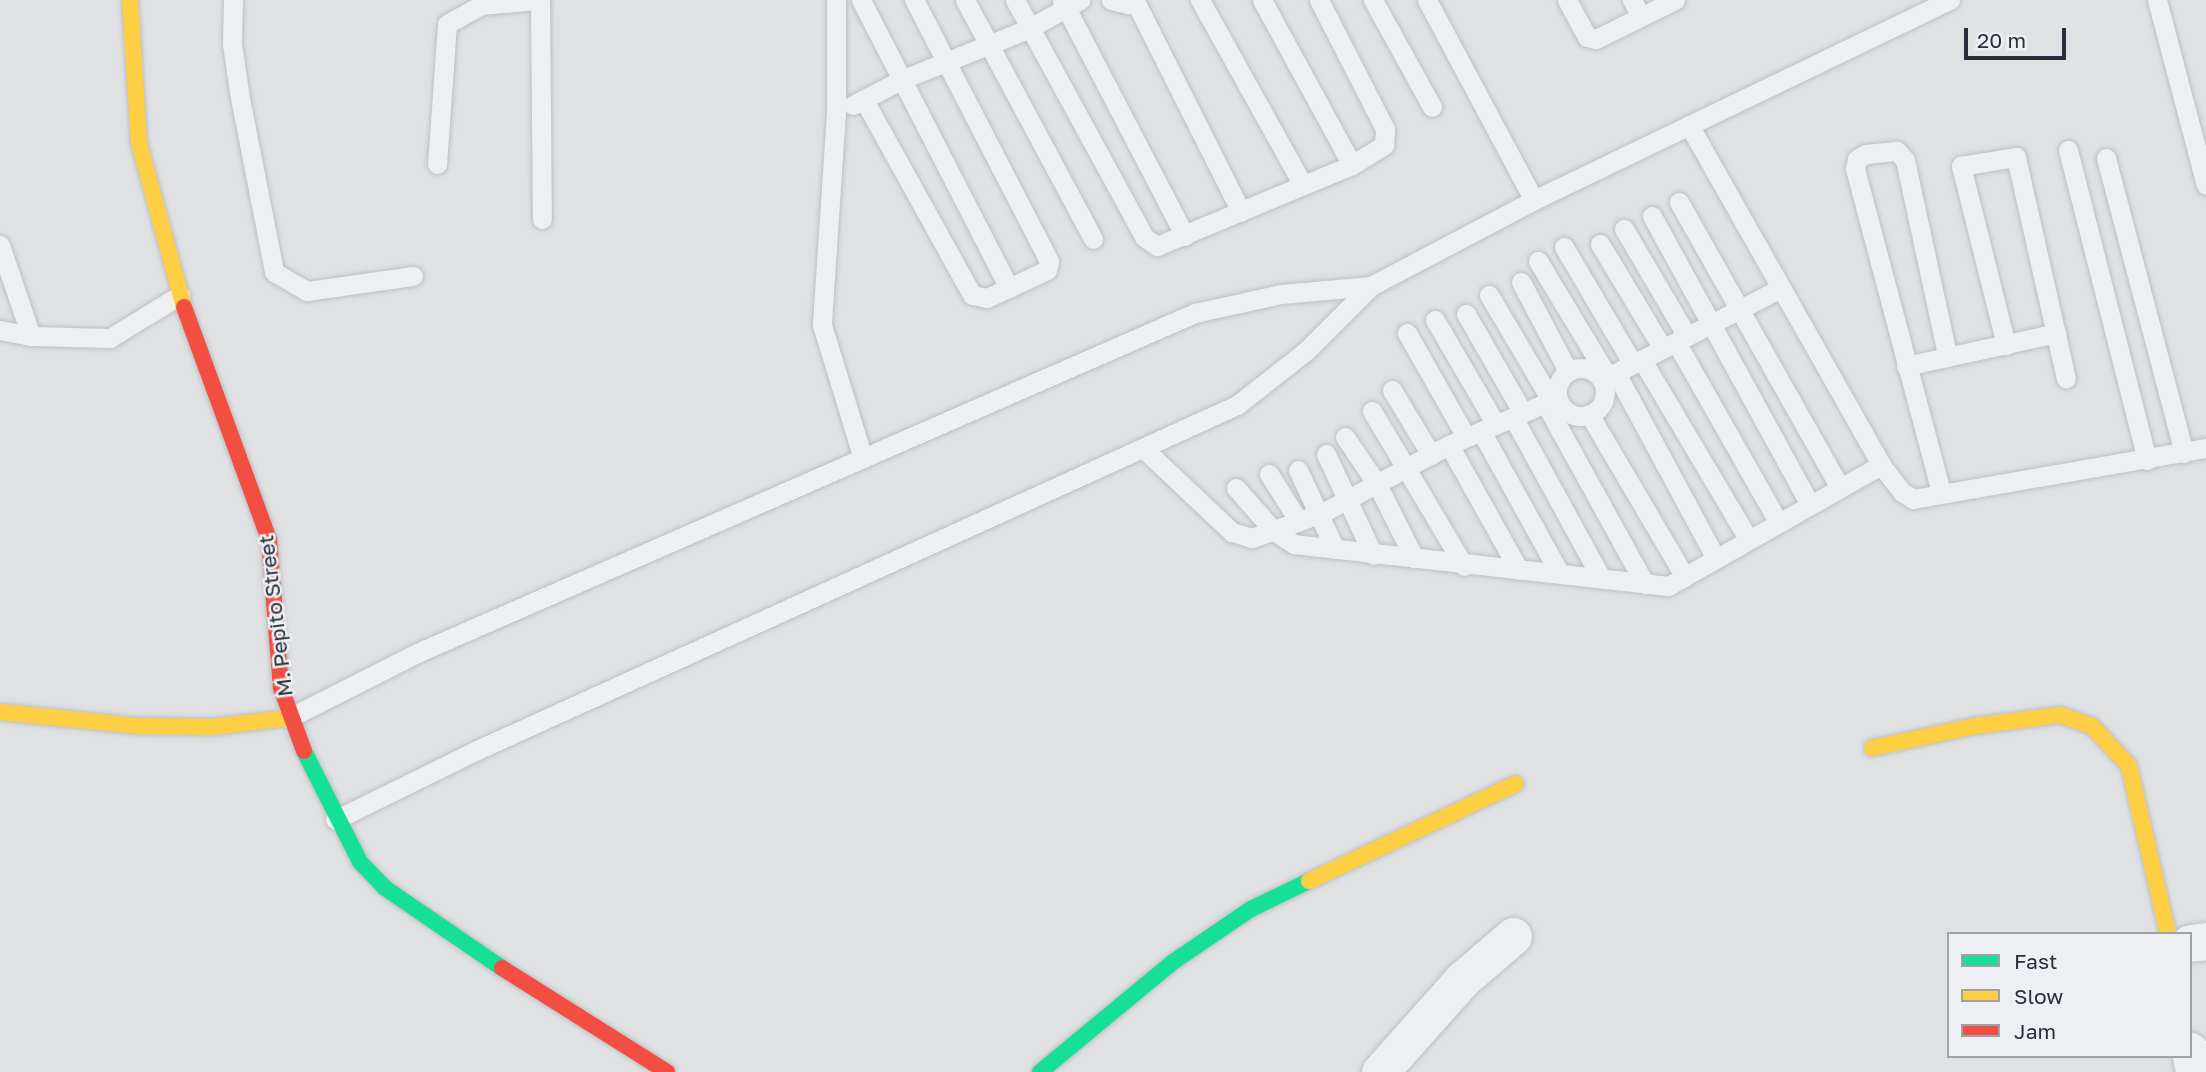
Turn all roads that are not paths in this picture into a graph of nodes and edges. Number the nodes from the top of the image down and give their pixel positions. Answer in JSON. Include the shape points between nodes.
{"nodes":[{"id":1,"x":130,"y":0,"type":"edge"},
{"id":2,"x":233,"y":0,"type":"edge"},
{"id":3,"x":539,"y":0,"type":"edge"},
{"id":4,"x":836,"y":0,"type":"edge"},
{"id":5,"x":861,"y":0,"type":"edge"},
{"id":6,"x":914,"y":0,"type":"edge"},
{"id":7,"x":965,"y":0,"type":"edge"},
{"id":8,"x":1015,"y":0,"type":"edge"},
{"id":9,"x":1111,"y":0,"type":"edge"},
{"id":10,"x":1136,"y":0,"type":"edge"},
{"id":11,"x":1200,"y":0,"type":"edge"},
{"id":12,"x":1262,"y":0,"type":"edge"},
{"id":13,"x":1319,"y":0,"type":"edge"},
{"id":14,"x":1373,"y":0,"type":"edge"},
{"id":15,"x":1427,"y":0,"type":"edge"},
{"id":16,"x":1567,"y":0,"type":"edge"},
{"id":17,"x":1675,"y":0,"type":"edge"},
{"id":18,"x":1950,"y":0,"type":"edge"},
{"id":19,"x":2157,"y":0,"type":"edge"},
{"id":20,"x":1070,"y":3,"type":"edge"},
{"id":21,"x":1637,"y":8,"type":"edge"},
{"id":22,"x":1028,"y":29,"type":"junction"},
{"id":23,"x":987,"y":46,"type":"junction"},
{"id":24,"x":944,"y":61,"type":"junction"},
{"id":25,"x":903,"y":79,"type":"junction"},
{"id":26,"x":864,"y":100,"type":"junction"},
{"id":27,"x":1432,"y":107,"type":"dead end"},
{"id":28,"x":836,"y":112,"type":"junction"},
{"id":29,"x":1689,"y":125,"type":"junction"},
{"id":30,"x":2067,"y":150,"type":"dead end"},
{"id":31,"x":2106,"y":158,"type":"dead end"},
{"id":32,"x":437,"y":163,"type":"dead end"},
{"id":33,"x":1352,"y":165,"type":"junction"},
{"id":34,"x":1303,"y":185,"type":"junction"},
{"id":35,"x":2206,"y":186,"type":"edge"},
{"id":36,"x":1534,"y":200,"type":"junction"},
{"id":37,"x":1679,"y":202,"type":"dead end"},
{"id":38,"x":1241,"y":212,"type":"junction"},
{"id":39,"x":1651,"y":216,"type":"dead end"},
{"id":40,"x":542,"y":219,"type":"dead end"},
{"id":41,"x":1624,"y":229,"type":"dead end"},
{"id":42,"x":1185,"y":236,"type":"junction"},
{"id":43,"x":1093,"y":239,"type":"dead end"},
{"id":44,"x":1600,"y":244,"type":"dead end"},
{"id":45,"x":0,"y":245,"type":"edge"},
{"id":46,"x":1564,"y":247,"type":"dead end"},
{"id":47,"x":1538,"y":261,"type":"dead end"},
{"id":48,"x":413,"y":276,"type":"dead end"},
{"id":49,"x":1521,"y":282,"type":"dead end"},
{"id":50,"x":1371,"y":286,"type":"junction"},
{"id":51,"x":1009,"y":288,"type":"junction"},
{"id":52,"x":1781,"y":288,"type":"junction"},
{"id":53,"x":180,"y":295,"type":"junction"},
{"id":54,"x":1489,"y":295,"type":"dead end"},
{"id":55,"x":1741,"y":308,"type":"junction"},
{"id":56,"x":1465,"y":314,"type":"dead end"},
{"id":57,"x":1435,"y":320,"type":"dead end"},
{"id":58,"x":1709,"y":325,"type":"junction"},
{"id":59,"x":0,"y":330,"type":"edge"},
{"id":60,"x":1406,"y":333,"type":"dead end"},
{"id":61,"x":2056,"y":333,"type":"junction"},
{"id":62,"x":32,"y":336,"type":"junction"},
{"id":63,"x":1675,"y":342,"type":"junction"},
{"id":64,"x":2006,"y":345,"type":"junction"},
{"id":65,"x":1947,"y":354,"type":"junction"},
{"id":66,"x":1906,"y":366,"type":"junction"},
{"id":67,"x":1568,"y":371,"type":"junction"},
{"id":68,"x":1620,"y":371,"type":"junction"},
{"id":69,"x":2066,"y":378,"type":"dead end"},
{"id":70,"x":1392,"y":390,"type":"dead end"},
{"id":71,"x":1551,"y":400,"type":"junction"},
{"id":72,"x":1372,"y":411,"type":"dead end"},
{"id":73,"x":1589,"y":414,"type":"junction"},
{"id":74,"x":1480,"y":432,"type":"junction"},
{"id":75,"x":1345,"y":437,"type":"dead end"},
{"id":76,"x":2206,"y":448,"type":"edge"},
{"id":77,"x":1145,"y":450,"type":"junction"},
{"id":78,"x":2184,"y":453,"type":"junction"},
{"id":79,"x":1326,"y":454,"type":"dead end"},
{"id":80,"x":863,"y":458,"type":"junction"},
{"id":81,"x":2147,"y":460,"type":"junction"},
{"id":82,"x":1881,"y":465,"type":"junction"},
{"id":83,"x":1407,"y":468,"type":"junction"},
{"id":84,"x":1298,"y":470,"type":"dead end"},
{"id":85,"x":1269,"y":474,"type":"dead end"},
{"id":86,"x":1377,"y":484,"type":"junction"},
{"id":87,"x":1236,"y":488,"type":"dead end"},
{"id":88,"x":1840,"y":488,"type":"junction"},
{"id":89,"x":1941,"y":492,"type":"junction"},
{"id":90,"x":1347,"y":500,"type":"junction"},
{"id":91,"x":1810,"y":505,"type":"junction"},
{"id":92,"x":1322,"y":513,"type":"junction"},
{"id":93,"x":1298,"y":520,"type":"junction"},
{"id":94,"x":1779,"y":523,"type":"junction"},
{"id":95,"x":1273,"y":530,"type":"junction"},
{"id":96,"x":1749,"y":540,"type":"junction"},
{"id":97,"x":1335,"y":549,"type":"junction"},
{"id":98,"x":1373,"y":555,"type":"junction"},
{"id":99,"x":1414,"y":558,"type":"junction"},
{"id":100,"x":1716,"y":559,"type":"junction"},
{"id":101,"x":1464,"y":566,"type":"junction"},
{"id":102,"x":1519,"y":570,"type":"junction"},
{"id":103,"x":1560,"y":574,"type":"junction"},
{"id":104,"x":1685,"y":577,"type":"junction"},
{"id":105,"x":1601,"y":578,"type":"junction"},
{"id":106,"x":1644,"y":584,"type":"junction"},
{"id":107,"x":0,"y":712,"type":"edge"},
{"id":108,"x":289,"y":718,"type":"junction"},
{"id":109,"x":1872,"y":748,"type":"dead end"},
{"id":110,"x":1515,"y":784,"type":"dead end"},
{"id":111,"x":335,"y":820,"type":"junction"},
{"id":112,"x":2168,"y":932,"type":"edge"},
{"id":113,"x":1513,"y":936,"type":"dead end"},
{"id":114,"x":667,"y":1072,"type":"edge"},
{"id":115,"x":1040,"y":1072,"type":"edge"},
{"id":116,"x":1380,"y":1072,"type":"edge"}],
"edges":[{"from":1,"to":53,"type":"street","name":"M. Pepito Street","via":[[139,143]]},
{"from":2,"to":48,"type":"lane","via":[[232,44],[240,98],[274,272],[307,291]]},
{"from":3,"to":32,"type":"lane","via":[[481,5],[446,24]]},
{"from":3,"to":40,"type":"lane"},
{"from":4,"to":28,"type":"lane"},
{"from":5,"to":25,"type":"lane"},
{"from":6,"to":24,"type":"lane"},
{"from":7,"to":23,"type":"lane"},
{"from":8,"to":22,"type":"lane"},
{"from":9,"to":10,"type":"lane"},
{"from":10,"to":38,"type":"lane"},
{"from":11,"to":34,"type":"lane"},
{"from":12,"to":33,"type":"lane"},
{"from":13,"to":33,"type":"lane","via":[[1386,136],[1384,145]]},
{"from":14,"to":27,"type":"lane"},
{"from":15,"to":36,"type":"lane"},
{"from":16,"to":21,"type":"lane","via":[[1587,37],[1608,37]]},
{"from":17,"to":21,"type":"lane"},
{"from":18,"to":29,"type":"lane"},
{"from":19,"to":35,"type":"lane"},
{"from":20,"to":22,"type":"lane"},
{"from":20,"to":42,"type":"lane"},
{"from":22,"to":23,"type":"lane"},
{"from":22,"to":42,"type":"lane","via":[[1149,244],[1157,246]]},
{"from":23,"to":24,"type":"lane"},
{"from":23,"to":43,"type":"lane"},
{"from":24,"to":25,"type":"lane"},
{"from":24,"to":51,"type":"lane","via":[[1049,261],[1047,270]]},
{"from":25,"to":26,"type":"lane"},
{"from":25,"to":51,"type":"lane"},
{"from":26,"to":28,"type":"lane"},
{"from":26,"to":51,"type":"lane","via":[[972,295],[987,298]]},
{"from":28,"to":80,"type":"lane","via":[[822,325]]},
{"from":29,"to":36,"type":"lane"},
{"from":29,"to":52,"type":"lane"},
{"from":30,"to":81,"type":"lane"},
{"from":31,"to":78,"type":"lane"},
{"from":33,"to":34,"type":"lane"},
{"from":34,"to":38,"type":"lane"},
{"from":36,"to":50,"type":"lane"},
{"from":37,"to":55,"type":"lane"},
{"from":38,"to":42,"type":"lane"},
{"from":39,"to":58,"type":"lane"},
{"from":41,"to":63,"type":"lane"},
{"from":44,"to":63,"type":"lane"},
{"from":45,"to":62,"type":"lane"},
{"from":46,"to":68,"type":"lane"},
{"from":47,"to":68,"type":"lane"},
{"from":49,"to":67,"type":"lane"},
{"from":50,"to":77,"type":"lane","via":[[1306,351],[1237,405]]},
{"from":50,"to":80,"type":"lane","via":[[1281,294],[1195,313]]},
{"from":52,"to":55,"type":"lane"},
{"from":52,"to":82,"type":"lane"},
{"from":53,"to":62,"type":"lane","via":[[110,338]]},
{"from":53,"to":108,"type":"street","name":"M. Pepito Street","via":[[268,539],[281,688]]},
{"from":54,"to":71,"type":"lane"},
{"from":55,"to":58,"type":"lane"},
{"from":55,"to":88,"type":"lane"},
{"from":56,"to":74,"type":"lane"},
{"from":57,"to":74,"type":"lane"},
{"from":58,"to":63,"type":"lane"},
{"from":58,"to":91,"type":"lane"},
{"from":59,"to":62,"type":"lane"},
{"from":60,"to":74,"type":"lane"},
{"from":61,"to":64,"type":"lane"},
{"from":61,"to":64,"type":"lane","via":[[2021,166],[2016,157],[1970,162],[1961,166],[1961,174]]},
{"from":61,"to":69,"type":"lane"},
{"from":63,"to":68,"type":"lane"},
{"from":63,"to":94,"type":"lane"},
{"from":64,"to":65,"type":"lane"},
{"from":65,"to":66,"type":"lane"},
{"from":65,"to":66,"type":"lane","via":[[1905,160],[1897,151],[1866,154],[1857,159],[1855,169]]},
{"from":66,"to":89,"type":"lane"},
{"from":67,"to":68,"type":"lane"},
{"from":67,"to":71,"type":"lane"},
{"from":68,"to":73,"type":"lane","via":[[1602,404]]},
{"from":68,"to":96,"type":"lane"},
{"from":68,"to":100,"type":"lane"},
{"from":70,"to":74,"type":"lane"},
{"from":71,"to":73,"type":"lane","via":[[1573,415]]},
{"from":71,"to":74,"type":"lane"},
{"from":71,"to":106,"type":"lane"},
{"from":72,"to":83,"type":"lane"},
{"from":73,"to":104,"type":"lane"},
{"from":74,"to":83,"type":"lane"},
{"from":74,"to":102,"type":"lane"},
{"from":74,"to":103,"type":"lane"},
{"from":74,"to":105,"type":"lane"},
{"from":75,"to":86,"type":"lane"},
{"from":76,"to":78,"type":"lane"},
{"from":77,"to":95,"type":"lane","via":[[1232,532],[1252,538]]},
{"from":77,"to":111,"type":"lane","via":[[477,750]]},
{"from":78,"to":81,"type":"lane"},
{"from":79,"to":90,"type":"lane"},
{"from":80,"to":108,"type":"lane","via":[[417,653]]},
{"from":81,"to":89,"type":"lane"},
{"from":82,"to":88,"type":"lane"},
{"from":82,"to":89,"type":"lane","via":[[1913,499]]},
{"from":83,"to":86,"type":"lane"},
{"from":83,"to":101,"type":"lane"},
{"from":84,"to":92,"type":"lane"},
{"from":85,"to":93,"type":"lane"},
{"from":86,"to":90,"type":"lane"},
{"from":86,"to":99,"type":"lane"},
{"from":87,"to":95,"type":"lane"},
{"from":88,"to":91,"type":"lane"},
{"from":90,"to":92,"type":"lane"},
{"from":90,"to":98,"type":"lane"},
{"from":91,"to":94,"type":"lane"},
{"from":92,"to":93,"type":"lane"},
{"from":92,"to":97,"type":"lane"},
{"from":93,"to":95,"type":"lane"},
{"from":94,"to":96,"type":"lane"},
{"from":95,"to":97,"type":"lane","via":[[1294,544]]},
{"from":96,"to":100,"type":"lane"},
{"from":97,"to":98,"type":"lane"},
{"from":98,"to":99,"type":"lane"},
{"from":99,"to":101,"type":"lane"},
{"from":100,"to":104,"type":"lane"},
{"from":101,"to":102,"type":"lane"},
{"from":102,"to":103,"type":"lane"},
{"from":103,"to":105,"type":"lane"},
{"from":104,"to":106,"type":"lane","via":[[1668,586]]},
{"from":105,"to":106,"type":"lane"},
{"from":107,"to":108,"type":"street","via":[[139,726],[212,727]]},
{"from":108,"to":111,"type":"street","name":"M. Pepito Street"},
{"from":109,"to":112,"type":"street","via":[[1975,726],[2060,715],[2092,726],[2129,766]]},
{"from":110,"to":115,"type":"street","via":[[1251,909],[1173,962]]},
{"from":111,"to":114,"type":"street","name":"M. Pepito Street","via":[[360,862],[409,907]]},
{"from":113,"to":116,"type":"street","via":[[1463,979]]}]}
